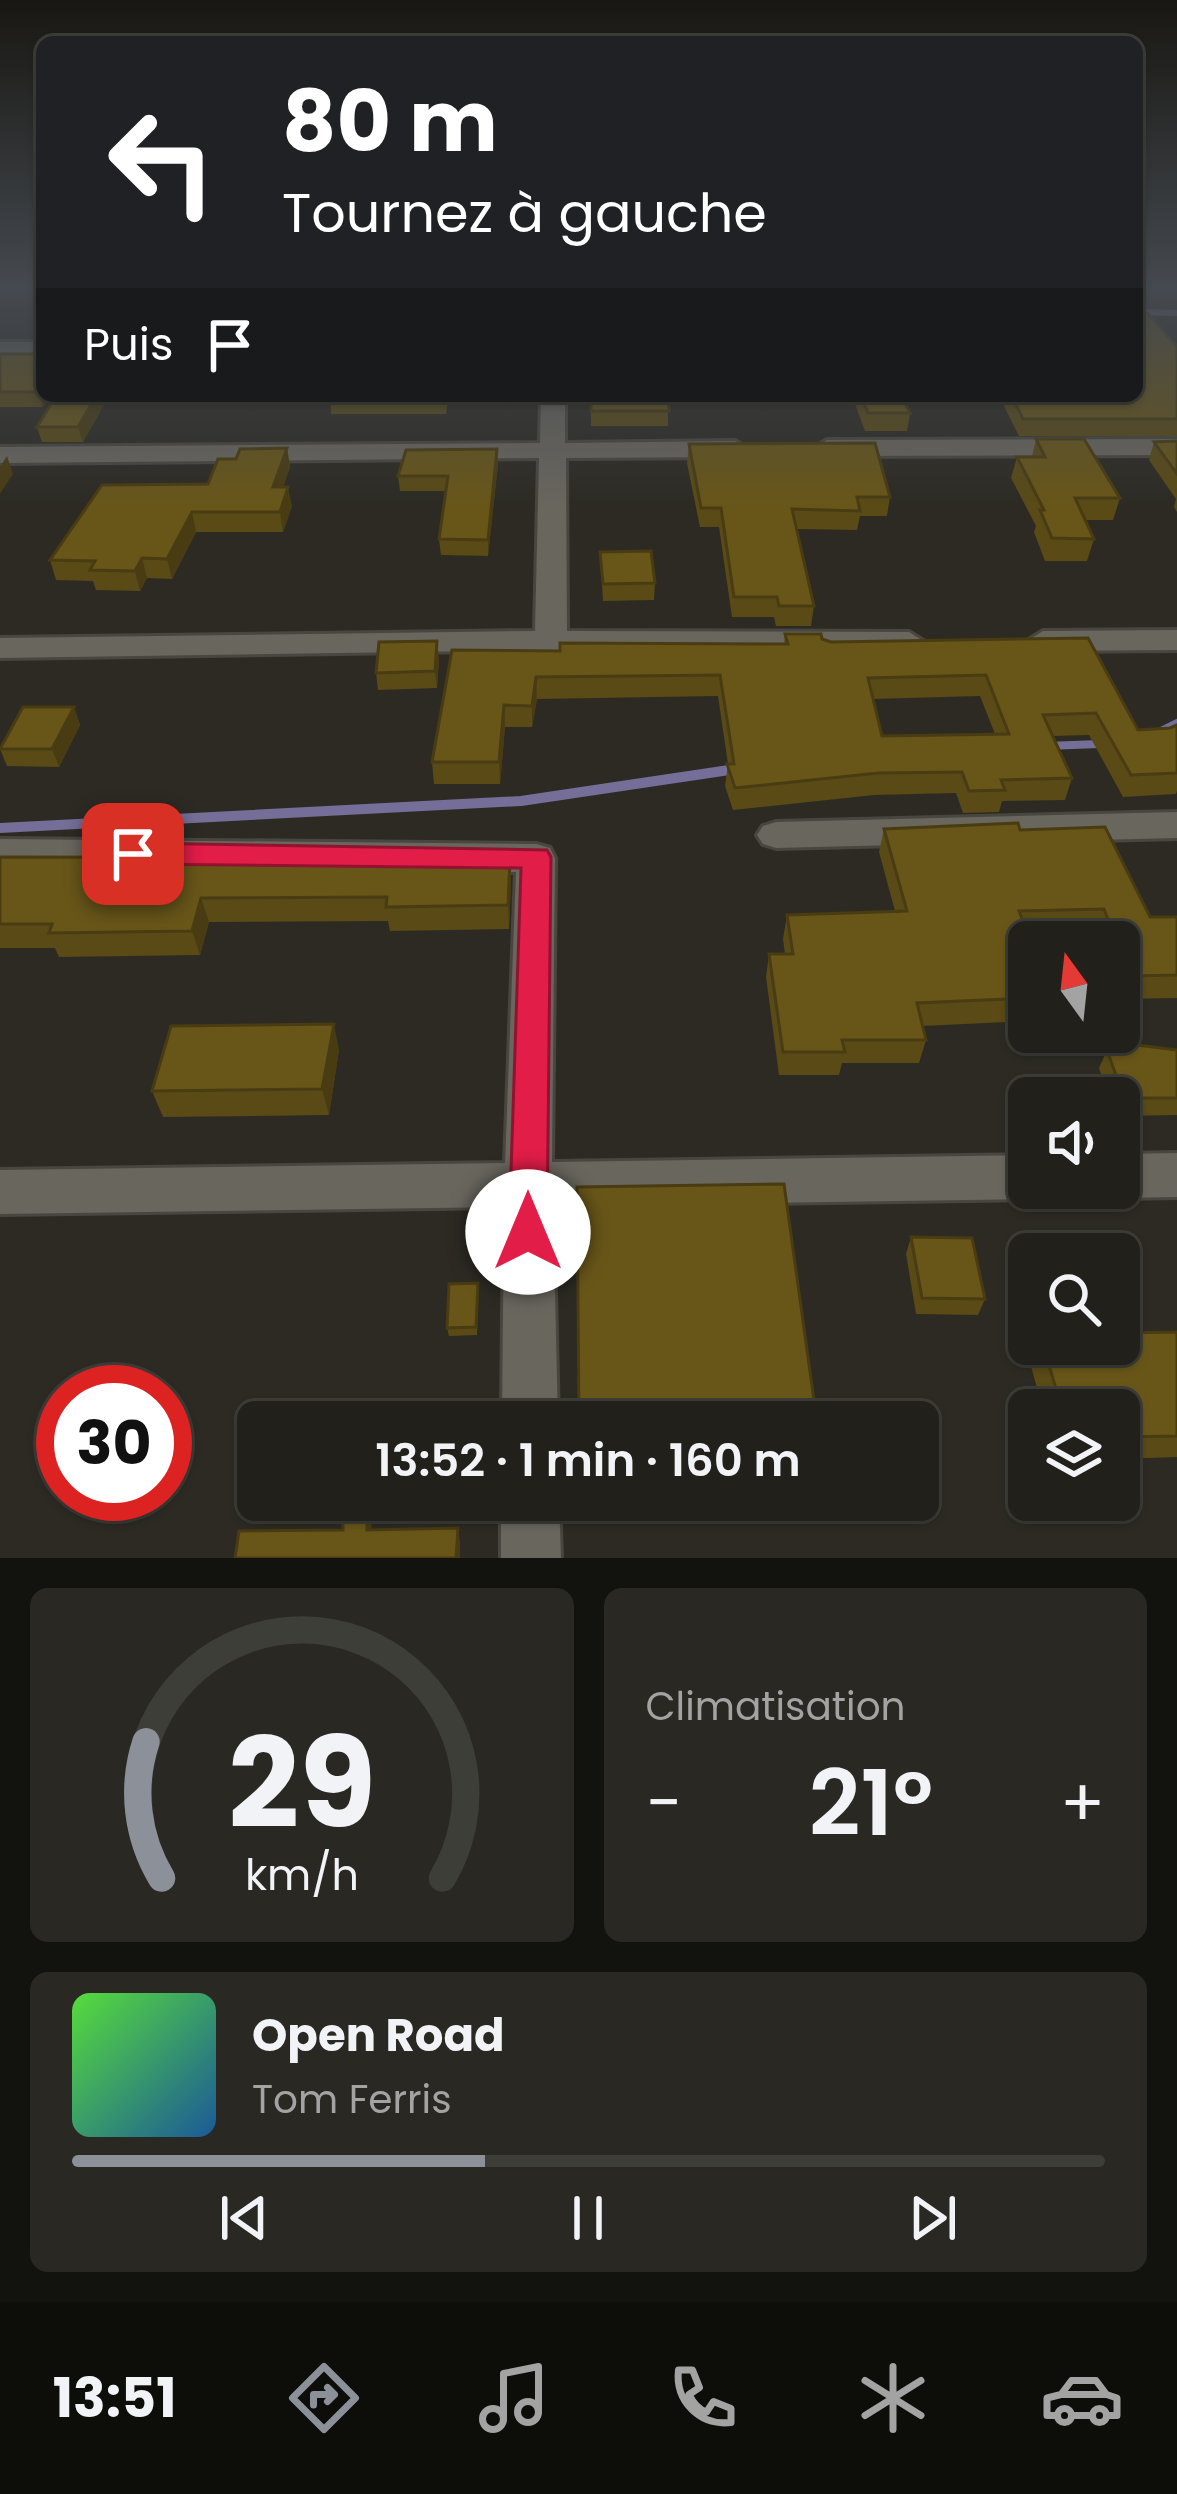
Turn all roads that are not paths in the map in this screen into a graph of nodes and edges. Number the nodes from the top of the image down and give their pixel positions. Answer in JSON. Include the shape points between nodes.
{"nodes":[{"id":1,"x":553,"y":402,"type":"edge"},
{"id":2,"x":1177,"y":447,"type":"edge"},
{"id":3,"x":807,"y":448,"type":"edge"},
{"id":4,"x":761,"y":449,"type":"edge"},
{"id":5,"x":553,"y":450,"type":"junction"},
{"id":6,"x":0,"y":455,"type":"edge"},
{"id":7,"x":551,"y":640,"type":"junction"},
{"id":8,"x":1177,"y":640,"type":"edge"},
{"id":9,"x":932,"y":642,"type":"edge"},
{"id":10,"x":1002,"y":642,"type":"edge"},
{"id":11,"x":0,"y":648,"type":"edge"},
{"id":12,"x":1177,"y":825,"type":"edge"},
{"id":13,"x":776,"y":835,"type":"dead end"},
{"id":14,"x":0,"y":853,"type":"edge"},
{"id":15,"x":1177,"y":1175,"type":"edge"},
{"id":16,"x":1140,"y":1176,"type":"edge"},
{"id":17,"x":1008,"y":1177,"type":"edge"},
{"id":18,"x":528,"y":1184,"type":"junction"},
{"id":19,"x":0,"y":1192,"type":"edge"},
{"id":20,"x":530,"y":1401,"type":"edge"},
{"id":21,"x":530,"y":1521,"type":"edge"},
{"id":22,"x":531,"y":1558,"type":"edge"}],
"edges":[{"from":1,"to":5,"type":"street"},
{"from":2,"to":3,"type":"street"},
{"from":4,"to":5,"type":"street"},
{"from":5,"to":6,"type":"street"},
{"from":5,"to":7,"type":"street"},
{"from":7,"to":9,"type":"street"},
{"from":7,"to":11,"type":"street"},
{"from":8,"to":10,"type":"street"},
{"from":12,"to":13,"type":"street"},
{"from":14,"to":18,"type":"street","via":[[536,857]]},
{"from":15,"to":16,"type":"street"},
{"from":17,"to":18,"type":"street"},
{"from":18,"to":19,"type":"street"},
{"from":18,"to":20,"type":"street"},
{"from":21,"to":22,"type":"street"}]}
